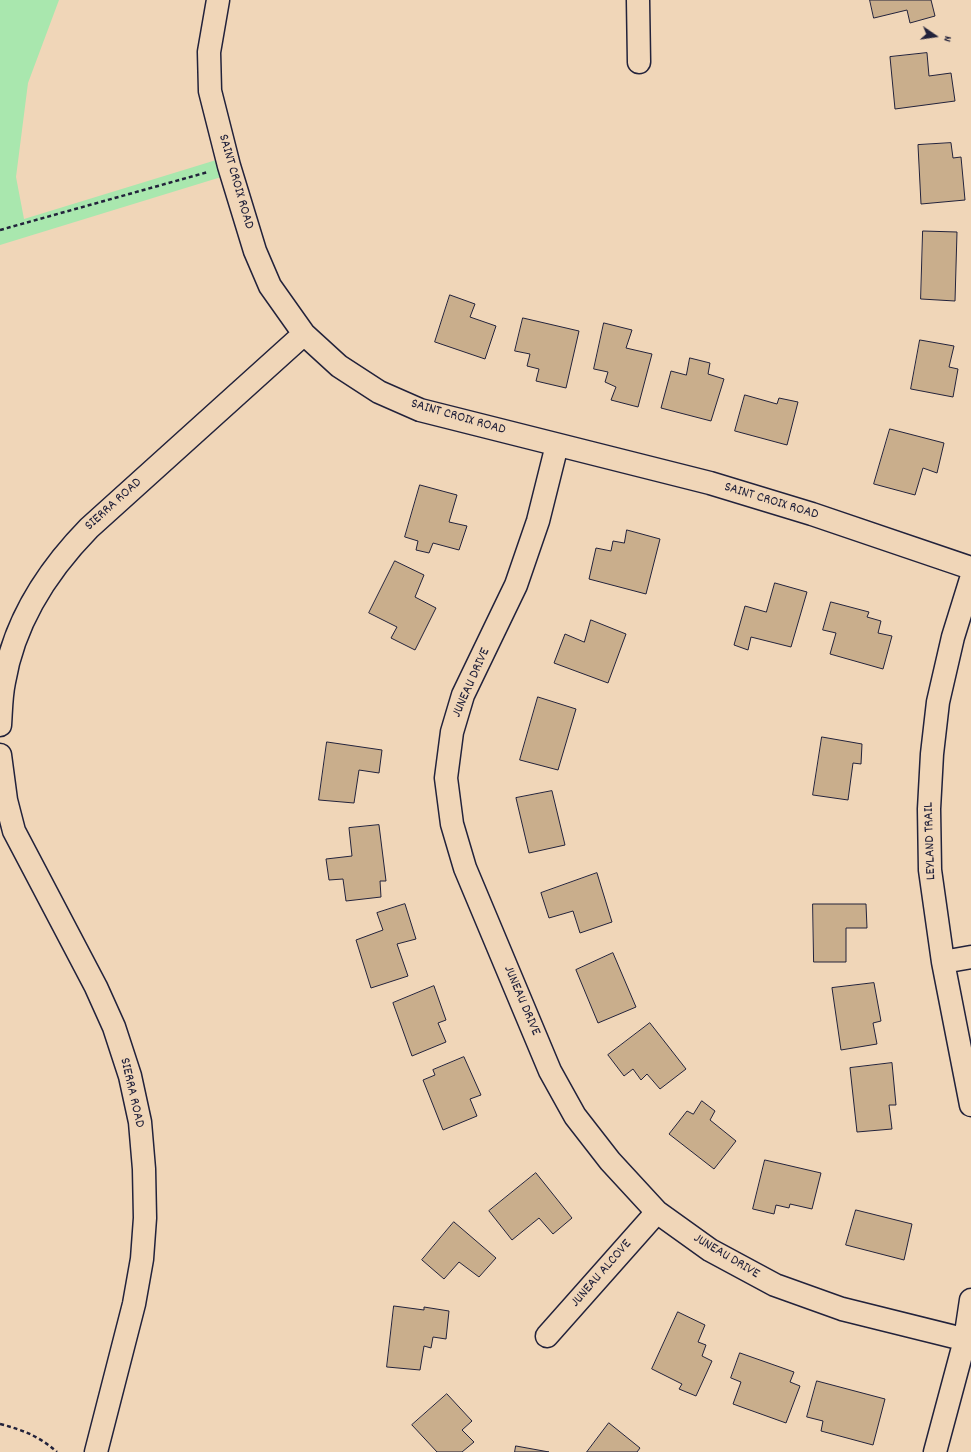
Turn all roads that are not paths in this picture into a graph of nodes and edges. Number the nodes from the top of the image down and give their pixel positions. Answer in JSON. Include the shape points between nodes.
{"nodes":[{"id":1,"x":218,"y":0,"type":"edge"},
{"id":2,"x":638,"y":0,"type":"edge"},
{"id":3,"x":639,"y":62,"type":"dead end"},
{"id":4,"x":304,"y":334,"type":"junction"},
{"id":5,"x":557,"y":445,"type":"junction"},
{"id":6,"x":971,"y":568,"type":"edge"},
{"id":7,"x":971,"y":579,"type":"edge"},
{"id":8,"x":0,"y":725,"type":"edge"},
{"id":9,"x":0,"y":754,"type":"edge"},
{"id":10,"x":7,"y":834,"type":"edge"},
{"id":11,"x":971,"y":957,"type":"edge"},
{"id":12,"x":943,"y":962,"type":"junction"},
{"id":13,"x":971,"y":1105,"type":"edge"},
{"id":14,"x":657,"y":1212,"type":"junction"},
{"id":15,"x":971,"y":1300,"type":"edge"},
{"id":16,"x":547,"y":1336,"type":"dead end"},
{"id":17,"x":968,"y":1340,"type":"edge"},
{"id":18,"x":96,"y":1452,"type":"edge"},
{"id":19,"x":935,"y":1452,"type":"edge"}],
"edges":[{"from":1,"to":4,"type":"street","name":"SAINT CROIX ROAD","via":[[209,52],[210,91],[229,166],[254,251],[270,286]]},
{"from":2,"to":3,"type":"street"},
{"from":4,"to":5,"type":"street","name":"SAINT CROIX ROAD","via":[[339,366],[380,392],[420,410]]},
{"from":4,"to":8,"type":"street","name":"SIERRA ROAD","via":[[65,552],[39,589],[17,636],[4,681]]},
{"from":5,"to":6,"type":"street","name":"SAINT CROIX ROAD","via":[[710,483],[812,514]]},
{"from":5,"to":14,"type":"street","name":"JUNEAU DRIVE","via":[[538,521],[516,585],[463,695],[452,732],[446,778],[452,824],[465,868],[550,1071],[575,1116],[610,1161]]},
{"from":7,"to":12,"type":"street","name":"LEYLAND TRAIL","via":[[953,637],[938,702],[932,754],[929,808],[930,870]]},
{"from":9,"to":10,"type":"street","name":"SIERRA ROAD"},
{"from":10,"to":18,"type":"street","name":"SIERRA ROAD","via":[[96,987],[114,1028],[130,1076],[140,1122],[145,1218],[142,1260],[134,1304]]},
{"from":11,"to":12,"type":"street"},
{"from":12,"to":13,"type":"street","name":"LEYLAND TRAIL"},
{"from":14,"to":16,"type":"street","name":"JUNEAU ALCOVE"},
{"from":14,"to":17,"type":"street","name":"JUNEAU DRIVE","via":[[710,1250],[775,1285],[842,1308]]},
{"from":15,"to":17,"type":"street"},
{"from":17,"to":19,"type":"street"}]}
